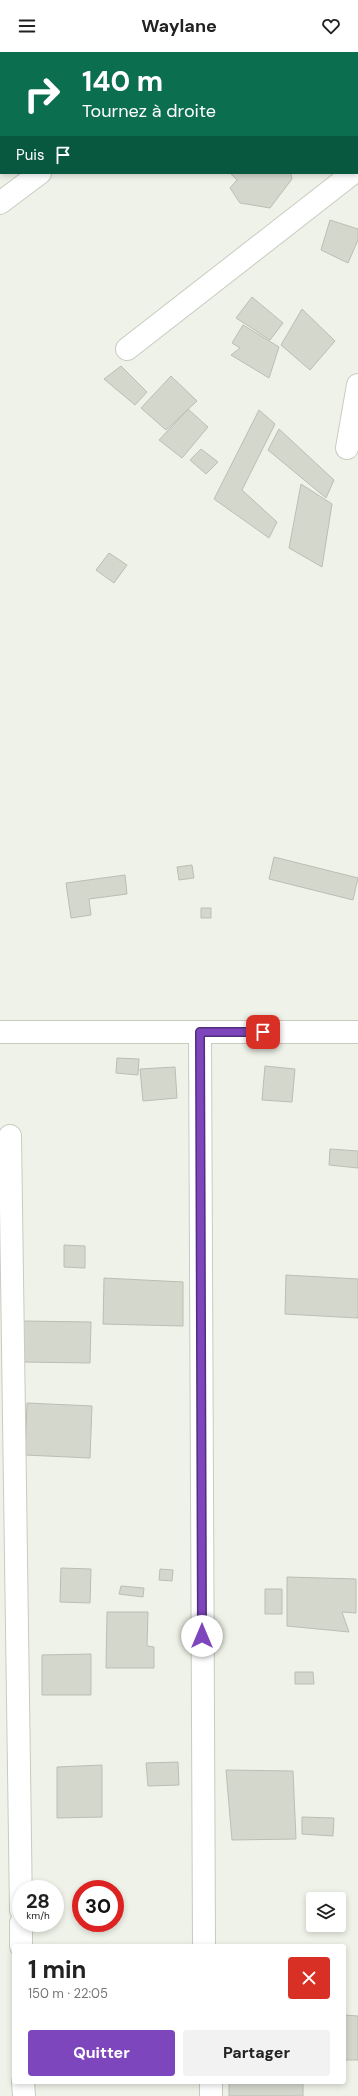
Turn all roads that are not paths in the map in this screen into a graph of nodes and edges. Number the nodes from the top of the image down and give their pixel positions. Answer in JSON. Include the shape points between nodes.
{"nodes":[{"id":1,"x":39,"y":174,"type":"edge"},
{"id":2,"x":352,"y":174,"type":"edge"},
{"id":3,"x":0,"y":203,"type":"edge"},
{"id":4,"x":127,"y":349,"type":"dead end"},
{"id":5,"x":358,"y":385,"type":"edge"},
{"id":6,"x":347,"y":448,"type":"dead end"},
{"id":7,"x":0,"y":1032,"type":"edge"},
{"id":8,"x":200,"y":1032,"type":"junction"},
{"id":9,"x":358,"y":1032,"type":"edge"},
{"id":10,"x":10,"y":1136,"type":"dead end"},
{"id":11,"x":21,"y":1880,"type":"edge"},
{"id":12,"x":21,"y":1932,"type":"edge"},
{"id":13,"x":22,"y":1944,"type":"edge"},
{"id":14,"x":204,"y":1944,"type":"edge"},
{"id":15,"x":23,"y":2084,"type":"edge"},
{"id":16,"x":210,"y":2084,"type":"edge"},
{"id":17,"x":24,"y":2096,"type":"edge"},
{"id":18,"x":211,"y":2096,"type":"edge"}],
"edges":[{"from":1,"to":3,"type":"main road"},
{"from":2,"to":4,"type":"main road"},
{"from":5,"to":6,"type":"main road"},
{"from":7,"to":8,"type":"main road"},
{"from":8,"to":9,"type":"main road"},
{"from":8,"to":14,"type":"main road"},
{"from":10,"to":11,"type":"main road"},
{"from":12,"to":13,"type":"main road"},
{"from":15,"to":17,"type":"main road"},
{"from":16,"to":18,"type":"main road"}]}
